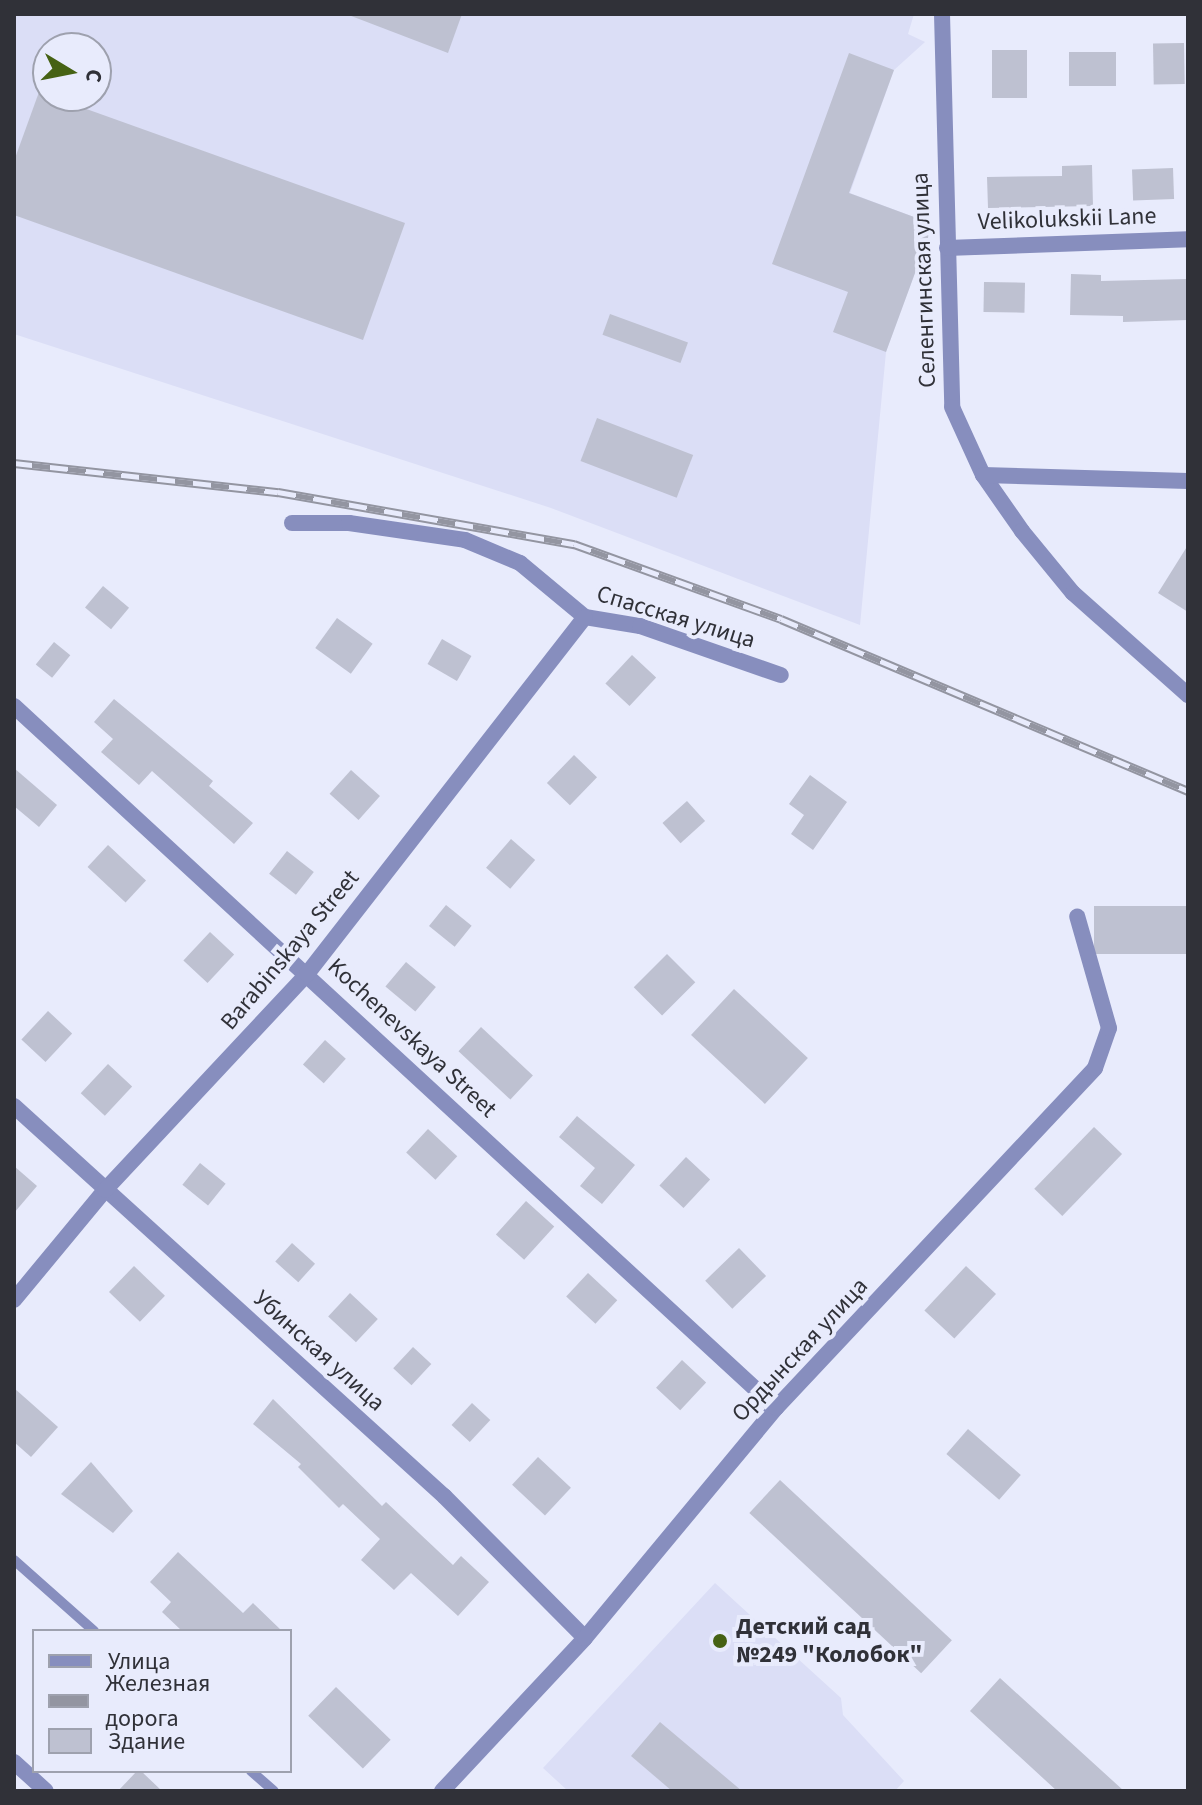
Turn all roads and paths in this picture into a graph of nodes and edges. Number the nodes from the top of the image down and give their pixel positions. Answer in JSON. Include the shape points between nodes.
{"nodes":[{"id":1,"x":942,"y":14,"type":"edge"},
{"id":2,"x":1188,"y":239,"type":"edge"},
{"id":3,"x":947,"y":248,"type":"junction"},
{"id":4,"x":983,"y":475,"type":"junction"},
{"id":5,"x":1188,"y":481,"type":"edge"},
{"id":6,"x":292,"y":523,"type":"dead end"},
{"id":7,"x":585,"y":617,"type":"junction"},
{"id":8,"x":781,"y":675,"type":"dead end"},
{"id":9,"x":1188,"y":695,"type":"edge"},
{"id":10,"x":14,"y":706,"type":"edge"},
{"id":11,"x":1077,"y":916,"type":"dead end"},
{"id":12,"x":307,"y":974,"type":"junction"},
{"id":13,"x":14,"y":1106,"type":"edge"},
{"id":14,"x":105,"y":1190,"type":"junction"},
{"id":15,"x":14,"y":1300,"type":"edge"},
{"id":16,"x":776,"y":1408,"type":"junction"},
{"id":17,"x":14,"y":1560,"type":"edge"},
{"id":18,"x":92,"y":1629,"type":"edge"},
{"id":19,"x":585,"y":1638,"type":"junction"},
{"id":20,"x":14,"y":1762,"type":"edge"},
{"id":21,"x":253,"y":1773,"type":"edge"},
{"id":22,"x":46,"y":1791,"type":"edge"},
{"id":23,"x":274,"y":1791,"type":"edge"},
{"id":24,"x":442,"y":1791,"type":"edge"}],
"edges":[{"from":1,"to":3,"type":"street","name":"Селенгинская улица"},
{"from":2,"to":3,"type":"street","name":"Velikolukskii Lane"},
{"from":3,"to":4,"type":"street","name":"Селенгинская улица","via":[[952,407]]},
{"from":4,"to":5,"type":"street"},
{"from":4,"to":9,"type":"street","name":"Селенгинская улица","via":[[1073,593]]},
{"from":6,"to":7,"type":"street","name":"Спасская улица","via":[[349,523],[465,540],[520,563]]},
{"from":7,"to":8,"type":"street","name":"Спасская улица","via":[[640,626]]},
{"from":7,"to":12,"type":"street","name":"Barabinskaya Street"},
{"from":10,"to":12,"type":"street","name":"Kochenevskaya Street"},
{"from":11,"to":16,"type":"street","name":"Ордынская улица","via":[[1109,1028],[1095,1068]]},
{"from":12,"to":14,"type":"street","name":"Barabinskaya Street"},
{"from":12,"to":16,"type":"street","name":"Kochenevskaya Street"},
{"from":13,"to":14,"type":"street","name":"Убинская улица"},
{"from":14,"to":15,"type":"street","name":"Barabinskaya Street"},
{"from":14,"to":19,"type":"street","name":"Убинская улица","via":[[444,1496]]},
{"from":16,"to":19,"type":"street","name":"Ордынская улица"},
{"from":17,"to":18,"type":"lane"},
{"from":19,"to":24,"type":"street","name":"Ордынская улица"},
{"from":20,"to":22,"type":"street"},
{"from":21,"to":23,"type":"lane"}]}
